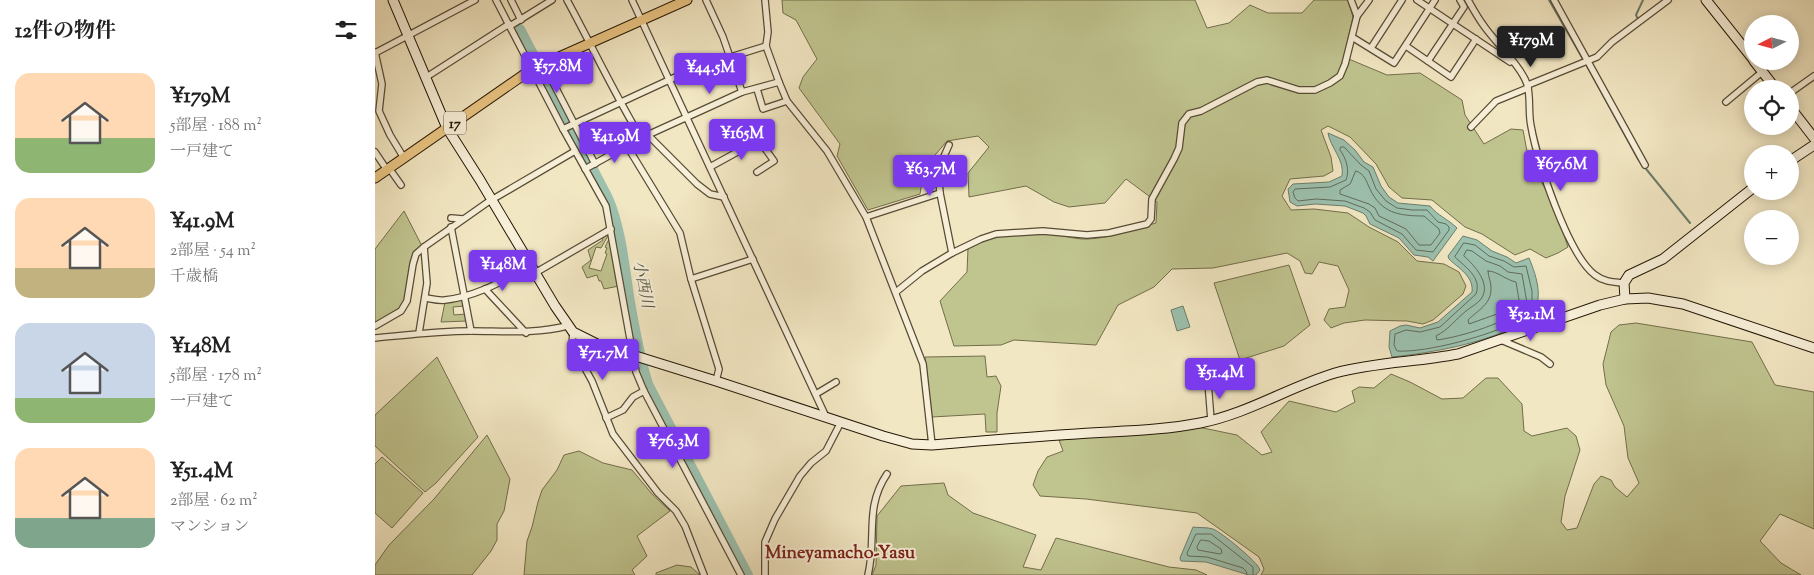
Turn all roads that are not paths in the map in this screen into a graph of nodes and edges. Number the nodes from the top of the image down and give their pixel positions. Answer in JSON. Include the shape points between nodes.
{"nodes":[{"id":1,"x":393,"y":0,"type":"edge"},
{"id":2,"x":475,"y":0,"type":"edge"},
{"id":3,"x":496,"y":0,"type":"edge"},
{"id":4,"x":511,"y":0,"type":"edge"},
{"id":5,"x":552,"y":0,"type":"edge"},
{"id":6,"x":567,"y":0,"type":"edge"},
{"id":7,"x":633,"y":0,"type":"edge"},
{"id":8,"x":687,"y":0,"type":"edge"},
{"id":9,"x":706,"y":0,"type":"edge"},
{"id":10,"x":765,"y":0,"type":"edge"},
{"id":11,"x":1351,"y":0,"type":"edge"},
{"id":12,"x":1369,"y":0,"type":"edge"},
{"id":13,"x":1402,"y":0,"type":"edge"},
{"id":14,"x":1417,"y":0,"type":"edge"},
{"id":15,"x":1435,"y":0,"type":"edge"},
{"id":16,"x":1460,"y":0,"type":"edge"},
{"id":17,"x":1468,"y":0,"type":"edge"},
{"id":18,"x":1554,"y":0,"type":"edge"},
{"id":19,"x":1668,"y":0,"type":"edge"},
{"id":20,"x":1706,"y":0,"type":"edge"},
{"id":21,"x":1430,"y":9,"type":"junction"},
{"id":22,"x":1357,"y":16,"type":"junction"},
{"id":23,"x":642,"y":19,"type":"junction"},
{"id":24,"x":521,"y":20,"type":"junction"},
{"id":25,"x":1453,"y":24,"type":"junction"},
{"id":26,"x":511,"y":25,"type":"junction"},
{"id":27,"x":408,"y":36,"type":"junction"},
{"id":28,"x":1352,"y":36,"type":"junction"},
{"id":29,"x":1476,"y":39,"type":"junction"},
{"id":30,"x":590,"y":42,"type":"junction"},
{"id":31,"x":766,"y":46,"type":"junction"},
{"id":32,"x":1406,"y":46,"type":"junction"},
{"id":33,"x":1371,"y":48,"type":"junction"},
{"id":34,"x":1744,"y":49,"type":"edge"},
{"id":35,"x":375,"y":52,"type":"edge"},
{"id":36,"x":730,"y":57,"type":"junction"},
{"id":37,"x":1428,"y":61,"type":"junction"},
{"id":38,"x":1589,"y":61,"type":"junction"},
{"id":39,"x":1514,"y":64,"type":"junction"},
{"id":40,"x":538,"y":66,"type":"junction"},
{"id":41,"x":1763,"y":72,"type":"joint"},
{"id":42,"x":1814,"y":76,"type":"edge"},
{"id":43,"x":425,"y":78,"type":"junction"},
{"id":44,"x":670,"y":80,"type":"junction"},
{"id":45,"x":1769,"y":80,"type":"edge"},
{"id":46,"x":779,"y":82,"type":"junction"},
{"id":47,"x":1528,"y":87,"type":"junction"},
{"id":48,"x":1799,"y":87,"type":"edge"},
{"id":49,"x":757,"y":89,"type":"junction"},
{"id":50,"x":743,"y":92,"type":"junction"},
{"id":51,"x":787,"y":101,"type":"junction"},
{"id":52,"x":1726,"y":102,"type":"dead end"},
{"id":53,"x":620,"y":103,"type":"junction"},
{"id":54,"x":377,"y":113,"type":"edge"},
{"id":55,"x":687,"y":117,"type":"junction"},
{"id":56,"x":1799,"y":119,"type":"edge"},
{"id":57,"x":574,"y":124,"type":"junction"},
{"id":58,"x":1471,"y":127,"type":"dead end"},
{"id":59,"x":447,"y":128,"type":"junction"},
{"id":60,"x":565,"y":128,"type":"junction"},
{"id":61,"x":648,"y":135,"type":"junction"},
{"id":62,"x":641,"y":138,"type":"junction"},
{"id":63,"x":1814,"y":138,"type":"edge"},
{"id":64,"x":949,"y":145,"type":"dead end"},
{"id":65,"x":1814,"y":145,"type":"edge"},
{"id":66,"x":627,"y":146,"type":"junction"},
{"id":67,"x":575,"y":150,"type":"junction"},
{"id":68,"x":375,"y":152,"type":"edge"},
{"id":69,"x":1799,"y":155,"type":"edge"},
{"id":70,"x":404,"y":158,"type":"junction"},
{"id":71,"x":1645,"y":165,"type":"dead end"},
{"id":72,"x":591,"y":166,"type":"junction"},
{"id":73,"x":710,"y":167,"type":"junction"},
{"id":74,"x":388,"y":169,"type":"junction"},
{"id":75,"x":757,"y":172,"type":"dead end"},
{"id":76,"x":375,"y":178,"type":"edge"},
{"id":77,"x":401,"y":185,"type":"dead end"},
{"id":78,"x":940,"y":193,"type":"junction"},
{"id":79,"x":1744,"y":195,"type":"edge"},
{"id":80,"x":724,"y":197,"type":"junction"},
{"id":81,"x":492,"y":200,"type":"junction"},
{"id":82,"x":866,"y":217,"type":"junction"},
{"id":83,"x":451,"y":218,"type":"dead end"},
{"id":84,"x":463,"y":219,"type":"junction"},
{"id":85,"x":451,"y":228,"type":"junction"},
{"id":86,"x":611,"y":229,"type":"junction"},
{"id":87,"x":424,"y":246,"type":"junction"},
{"id":88,"x":952,"y":253,"type":"junction"},
{"id":89,"x":753,"y":259,"type":"junction"},
{"id":90,"x":533,"y":270,"type":"junction"},
{"id":91,"x":691,"y":279,"type":"junction"},
{"id":92,"x":1624,"y":283,"type":"junction"},
{"id":93,"x":485,"y":289,"type":"junction"},
{"id":94,"x":896,"y":292,"type":"junction"},
{"id":95,"x":465,"y":297,"type":"junction"},
{"id":96,"x":426,"y":298,"type":"junction"},
{"id":97,"x":1625,"y":300,"type":"junction"},
{"id":98,"x":375,"y":326,"type":"edge"},
{"id":99,"x":570,"y":329,"type":"junction"},
{"id":100,"x":471,"y":331,"type":"junction"},
{"id":101,"x":526,"y":332,"type":"junction"},
{"id":102,"x":419,"y":333,"type":"junction"},
{"id":103,"x":375,"y":338,"type":"edge"},
{"id":104,"x":1499,"y":339,"type":"junction"},
{"id":105,"x":1814,"y":348,"type":"edge"},
{"id":106,"x":632,"y":354,"type":"junction"},
{"id":107,"x":1550,"y":364,"type":"dead end"},
{"id":108,"x":716,"y":380,"type":"junction"},
{"id":109,"x":836,"y":382,"type":"dead end"},
{"id":110,"x":1208,"y":382,"type":"dead end"},
{"id":111,"x":643,"y":391,"type":"junction"},
{"id":112,"x":817,"y":394,"type":"junction"},
{"id":113,"x":826,"y":417,"type":"junction"},
{"id":114,"x":606,"y":418,"type":"junction"},
{"id":115,"x":1211,"y":420,"type":"junction"},
{"id":116,"x":841,"y":422,"type":"junction"},
{"id":117,"x":932,"y":445,"type":"junction"},
{"id":118,"x":887,"y":474,"type":"dead end"},
{"id":119,"x":704,"y":575,"type":"edge"},
{"id":120,"x":741,"y":575,"type":"edge"},
{"id":121,"x":765,"y":575,"type":"edge"},
{"id":122,"x":868,"y":575,"type":"edge"}],
"edges":[{"from":1,"to":27,"type":"street"},
{"from":2,"to":27,"type":"street"},
{"from":3,"to":26,"type":"street"},
{"from":4,"to":24,"type":"street"},
{"from":5,"to":24,"type":"street"},
{"from":6,"to":30,"type":"street"},
{"from":7,"to":23,"type":"street"},
{"from":8,"to":23,"type":"main road","number":"17"},
{"from":9,"to":36,"type":"street"},
{"from":10,"to":31,"type":"street"},
{"from":11,"to":22,"type":"street"},
{"from":12,"to":22,"type":"street"},
{"from":13,"to":33,"type":"street"},
{"from":14,"to":21,"type":"street"},
{"from":15,"to":21,"type":"street"},
{"from":16,"to":25,"type":"street","via":[[1464,8]]},
{"from":17,"to":39,"type":"street","via":[[1483,26]]},
{"from":18,"to":38,"type":"street"},
{"from":19,"to":38,"type":"street"},
{"from":20,"to":34,"type":"street"},
{"from":21,"to":25,"type":"street"},
{"from":21,"to":32,"type":"street"},
{"from":22,"to":28,"type":"street"},
{"from":23,"to":30,"type":"main road","number":"17"},
{"from":23,"to":44,"type":"street"},
{"from":24,"to":26,"type":"street"},
{"from":25,"to":29,"type":"street"},
{"from":25,"to":37,"type":"street"},
{"from":26,"to":40,"type":"street"},
{"from":26,"to":43,"type":"street"},
{"from":27,"to":35,"type":"street"},
{"from":27,"to":43,"type":"street"},
{"from":28,"to":33,"type":"street"},
{"from":28,"to":88,"type":"street","via":[[1341,76],[1330,83],[1315,90],[1299,90],[1267,80],[1257,82],[1189,114],[1182,123],[1179,148],[1152,199],[1151,219],[1147,224],[1087,235],[1043,230],[996,234]]},
{"from":29,"to":37,"type":"street","via":[[1451,77]]},
{"from":29,"to":39,"type":"street"},
{"from":30,"to":40,"type":"main road","number":"17"},
{"from":30,"to":53,"type":"street"},
{"from":31,"to":36,"type":"street"},
{"from":31,"to":46,"type":"street"},
{"from":32,"to":33,"type":"street","via":[[1393,63]]},
{"from":32,"to":37,"type":"street"},
{"from":35,"to":54,"type":"street","via":[[383,84]]},
{"from":36,"to":44,"type":"street"},
{"from":36,"to":50,"type":"street"},
{"from":38,"to":47,"type":"street"},
{"from":38,"to":71,"type":"street"},
{"from":39,"to":47,"type":"street"},
{"from":40,"to":57,"type":"street"},
{"from":40,"to":59,"type":"main road","number":"17"},
{"from":40,"to":60,"type":"street"},
{"from":41,"to":45,"type":"street"},
{"from":41,"to":52,"type":"street"},
{"from":42,"to":48,"type":"street"},
{"from":43,"to":59,"type":"street"},
{"from":44,"to":53,"type":"street"},
{"from":44,"to":55,"type":"street"},
{"from":46,"to":49,"type":"street"},
{"from":46,"to":51,"type":"street"},
{"from":47,"to":58,"type":"street","via":[[1496,101]]},
{"from":47,"to":92,"type":"street","via":[[1529,115],[1537,155],[1571,242],[1593,274],[1602,280]]},
{"from":49,"to":50,"type":"street"},
{"from":49,"to":51,"type":"street","via":[[763,109]]},
{"from":50,"to":55,"type":"street"},
{"from":51,"to":82,"type":"street","via":[[827,151]]},
{"from":53,"to":57,"type":"street"},
{"from":53,"to":62,"type":"street"},
{"from":54,"to":70,"type":"street"},
{"from":55,"to":61,"type":"street"},
{"from":55,"to":73,"type":"street"},
{"from":56,"to":63,"type":"street"},
{"from":57,"to":60,"type":"street"},
{"from":57,"to":72,"type":"street"},
{"from":59,"to":70,"type":"main road","number":"17"},
{"from":59,"to":81,"type":"street"},
{"from":60,"to":67,"type":"street"},
{"from":61,"to":62,"type":"street"},
{"from":61,"to":80,"type":"street","via":[[697,184],[710,194]]},
{"from":62,"to":66,"type":"street"},
{"from":64,"to":78,"type":"street","via":[[938,170]]},
{"from":65,"to":69,"type":"street"},
{"from":66,"to":72,"type":"street"},
{"from":66,"to":91,"type":"street","via":[[680,233]]},
{"from":67,"to":72,"type":"street"},
{"from":67,"to":81,"type":"street"},
{"from":68,"to":74,"type":"street"},
{"from":70,"to":74,"type":"main road","number":"17"},
{"from":72,"to":86,"type":"street"},
{"from":73,"to":75,"type":"street","via":[[759,140],[774,161]]},
{"from":73,"to":80,"type":"street"},
{"from":74,"to":76,"type":"main road","number":"17"},
{"from":74,"to":77,"type":"street"},
{"from":78,"to":82,"type":"street"},
{"from":78,"to":88,"type":"street"},
{"from":79,"to":92,"type":"street","via":[[1663,258],[1629,275]]},
{"from":80,"to":89,"type":"street"},
{"from":81,"to":84,"type":"street"},
{"from":81,"to":90,"type":"street"},
{"from":82,"to":94,"type":"street"},
{"from":83,"to":84,"type":"street"},
{"from":84,"to":85,"type":"street"},
{"from":85,"to":87,"type":"street"},
{"from":85,"to":95,"type":"street"},
{"from":86,"to":90,"type":"street"},
{"from":86,"to":106,"type":"street"},
{"from":87,"to":96,"type":"street"},
{"from":87,"to":98,"type":"street","via":[[413,264],[407,301],[401,311]]},
{"from":88,"to":94,"type":"street"},
{"from":89,"to":91,"type":"street"},
{"from":89,"to":112,"type":"street"},
{"from":90,"to":93,"type":"street"},
{"from":90,"to":99,"type":"street"},
{"from":91,"to":108,"type":"street","via":[[719,369]]},
{"from":92,"to":97,"type":"street"},
{"from":93,"to":95,"type":"street"},
{"from":93,"to":101,"type":"street"},
{"from":94,"to":117,"type":"street","via":[[923,364]]},
{"from":95,"to":96,"type":"street"},
{"from":95,"to":100,"type":"street"},
{"from":96,"to":102,"type":"street"},
{"from":97,"to":104,"type":"street","via":[[1600,305]]},
{"from":97,"to":105,"type":"street","via":[[1648,298],[1683,304]]},
{"from":99,"to":101,"type":"street"},
{"from":99,"to":106,"type":"street","via":[[597,344]]},
{"from":99,"to":114,"type":"street","via":[[572,344]]},
{"from":100,"to":101,"type":"street"},
{"from":100,"to":102,"type":"street"},
{"from":102,"to":103,"type":"street"},
{"from":104,"to":107,"type":"street"},
{"from":104,"to":115,"type":"street","via":[[1440,358],[1334,374]]},
{"from":106,"to":108,"type":"street"},
{"from":106,"to":111,"type":"street"},
{"from":108,"to":113,"type":"street"},
{"from":109,"to":112,"type":"street"},
{"from":110,"to":115,"type":"street"},
{"from":111,"to":114,"type":"street","via":[[633,397],[623,410]]},
{"from":111,"to":120,"type":"street"},
{"from":112,"to":113,"type":"street"},
{"from":113,"to":116,"type":"street"},
{"from":114,"to":119,"type":"street","via":[[613,434],[634,463],[676,511]]},
{"from":115,"to":117,"type":"street","via":[[1138,430]]},
{"from":116,"to":117,"type":"street","via":[[911,444]]},
{"from":116,"to":121,"type":"street","via":[[826,452],[800,476],[775,519],[765,542]]},
{"from":118,"to":122,"type":"street","via":[[873,503]]}]}
